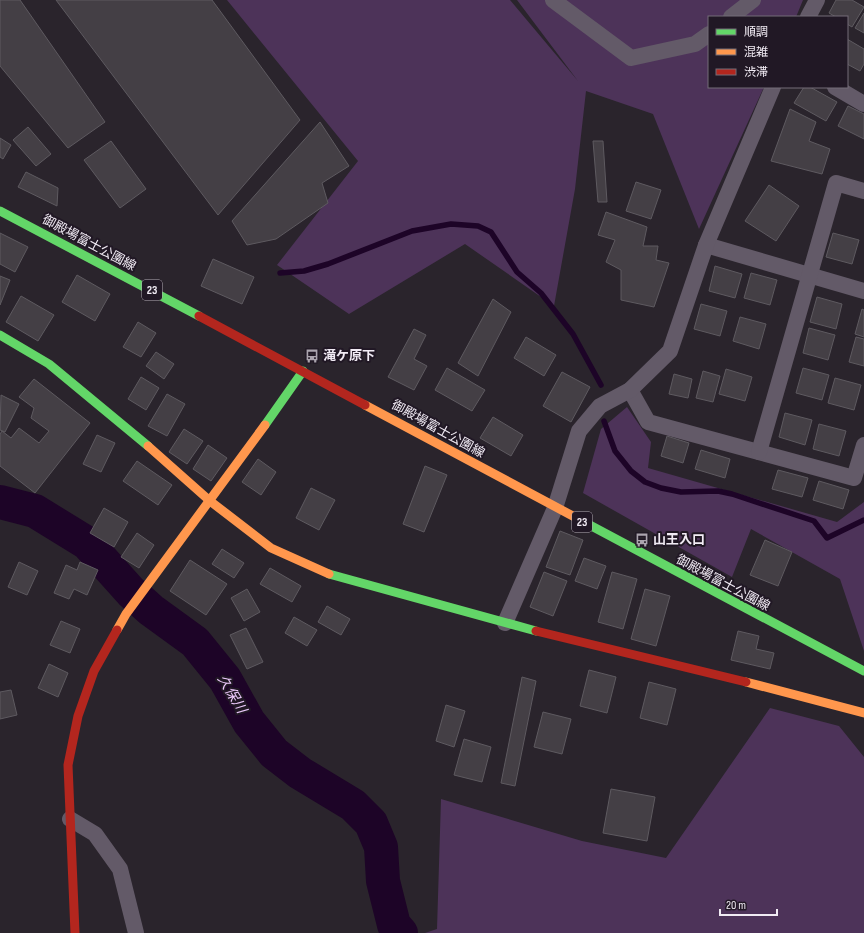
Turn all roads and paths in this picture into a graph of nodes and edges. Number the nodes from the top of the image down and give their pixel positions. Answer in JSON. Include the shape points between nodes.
{"nodes":[{"id":1,"x":554,"y":0,"type":"edge"},
{"id":2,"x":753,"y":0,"type":"edge"},
{"id":3,"x":817,"y":0,"type":"edge"},
{"id":4,"x":732,"y":16,"type":"edge"},
{"id":5,"x":809,"y":16,"type":"edge"},
{"id":6,"x":708,"y":35,"type":"edge"},
{"id":7,"x":773,"y":88,"type":"edge"},
{"id":8,"x":837,"y":88,"type":"edge"},
{"id":9,"x":864,"y":104,"type":"edge"},
{"id":10,"x":864,"y":191,"type":"edge"},
{"id":11,"x":0,"y":211,"type":"edge"},
{"id":12,"x":706,"y":245,"type":"junction"},
{"id":13,"x":808,"y":274,"type":"junction"},
{"id":14,"x":864,"y":291,"type":"edge"},
{"id":15,"x":0,"y":335,"type":"edge"},
{"id":16,"x":303,"y":371,"type":"junction"},
{"id":17,"x":630,"y":390,"type":"junction"},
{"id":18,"x":864,"y":445,"type":"edge"},
{"id":19,"x":759,"y":452,"type":"junction"},
{"id":20,"x":210,"y":501,"type":"junction"},
{"id":21,"x":555,"y":508,"type":"junction"},
{"id":22,"x":505,"y":623,"type":"junction"},
{"id":23,"x":864,"y":671,"type":"edge"},
{"id":24,"x":864,"y":713,"type":"edge"},
{"id":25,"x":70,"y":819,"type":"junction"},
{"id":26,"x":75,"y":933,"type":"edge"},
{"id":27,"x":136,"y":933,"type":"edge"}],
"edges":[{"from":1,"to":6,"type":"street","via":[[631,58],[695,44]]},
{"from":2,"to":4,"type":"street"},
{"from":3,"to":5,"type":"street"},
{"from":7,"to":12,"type":"street"},
{"from":8,"to":9,"type":"street"},
{"from":10,"to":13,"type":"street","via":[[836,182]]},
{"from":11,"to":16,"type":"street","name":"御殿場富士公園線","number":"23"},
{"from":12,"to":13,"type":"street"},
{"from":12,"to":17,"type":"street","via":[[670,351]]},
{"from":13,"to":14,"type":"street"},
{"from":13,"to":19,"type":"street"},
{"from":15,"to":20,"type":"street","via":[[49,364]]},
{"from":16,"to":20,"type":"street"},
{"from":16,"to":21,"type":"street","name":"御殿場富士公園線","number":"23"},
{"from":17,"to":19,"type":"street","via":[[648,422]]},
{"from":17,"to":21,"type":"street","via":[[600,406],[578,431]]},
{"from":18,"to":19,"type":"street","via":[[854,478]]},
{"from":20,"to":22,"type":"street","via":[[271,548],[337,577]]},
{"from":20,"to":25,"type":"street","via":[[126,614],[94,671],[78,716],[68,765]]},
{"from":21,"to":22,"type":"street"},
{"from":21,"to":23,"type":"street","name":"御殿場富士公園線","number":"23"},
{"from":22,"to":24,"type":"street"},
{"from":25,"to":26,"type":"street"},
{"from":25,"to":27,"type":"street","via":[[94,834],[120,869]]}]}
